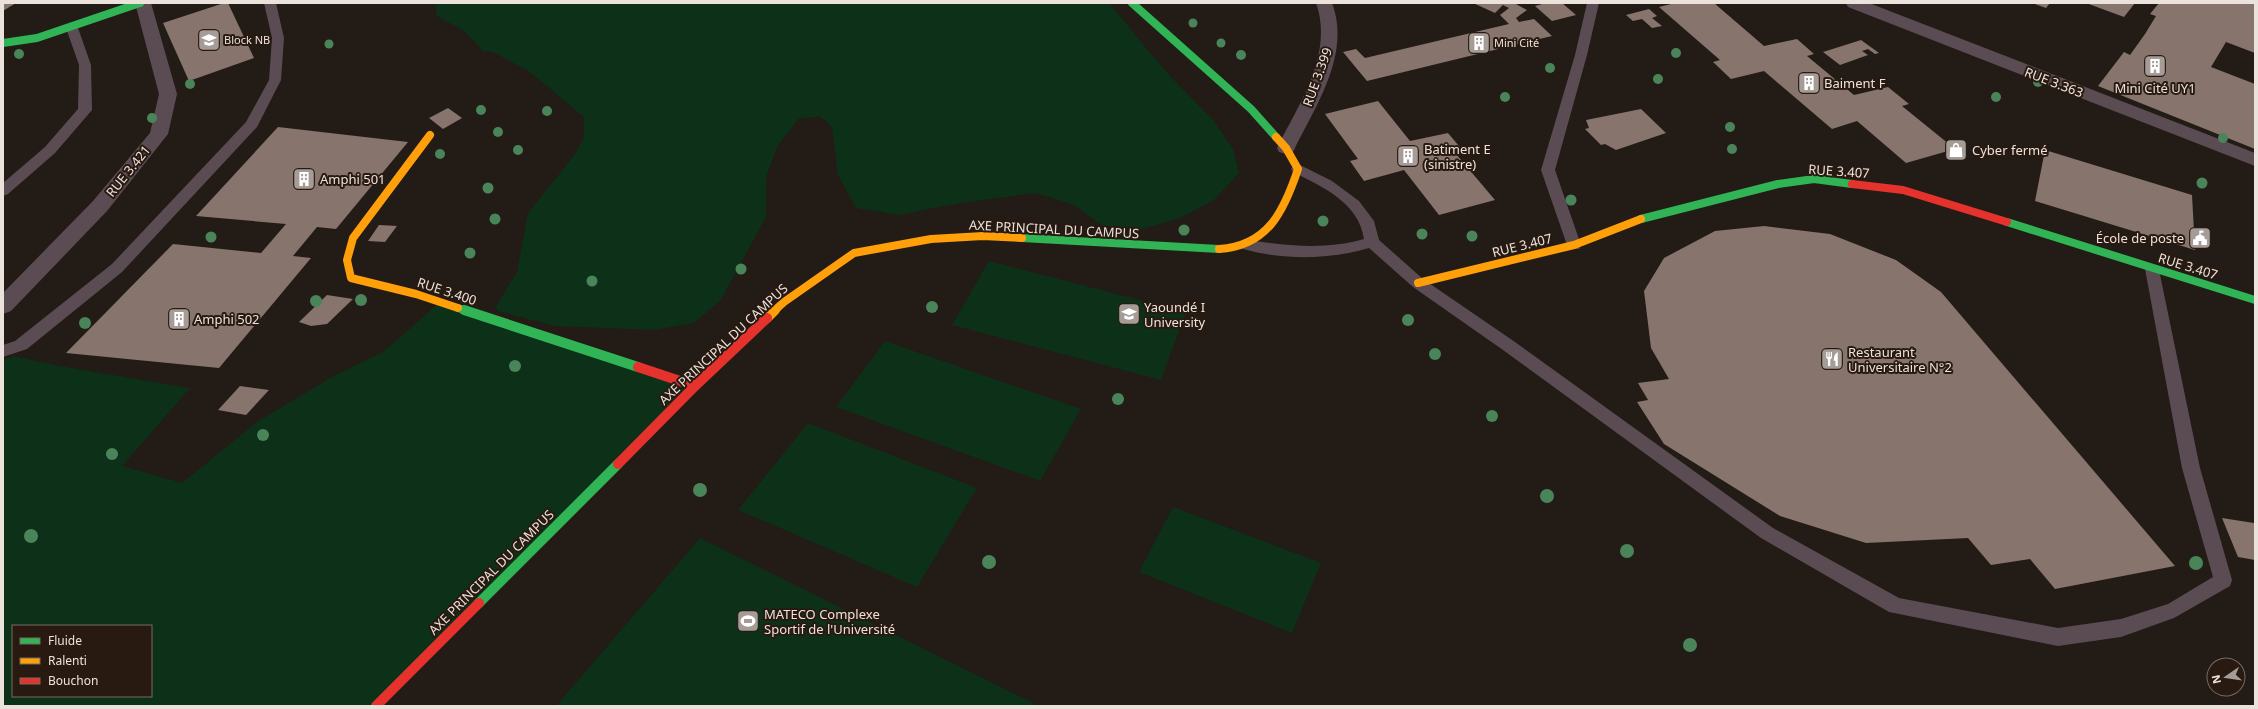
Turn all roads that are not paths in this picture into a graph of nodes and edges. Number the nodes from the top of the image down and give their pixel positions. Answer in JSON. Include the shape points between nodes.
{"nodes":[{"id":1,"x":142,"y":3,"type":"edge"},
{"id":2,"x":270,"y":3,"type":"edge"},
{"id":3,"x":1132,"y":3,"type":"edge"},
{"id":4,"x":1324,"y":3,"type":"edge"},
{"id":5,"x":1592,"y":3,"type":"edge"},
{"id":6,"x":1854,"y":3,"type":"edge"},
{"id":7,"x":72,"y":28,"type":"junction"},
{"id":8,"x":3,"y":43,"type":"edge"},
{"id":9,"x":430,"y":135,"type":"dead end"},
{"id":10,"x":1286,"y":148,"type":"junction"},
{"id":11,"x":2255,"y":160,"type":"edge"},
{"id":12,"x":1298,"y":169,"type":"junction"},
{"id":13,"x":3,"y":192,"type":"edge"},
{"id":14,"x":1372,"y":242,"type":"junction"},
{"id":15,"x":1248,"y":245,"type":"junction"},
{"id":16,"x":1574,"y":246,"type":"junction"},
{"id":17,"x":2153,"y":269,"type":"junction"},
{"id":18,"x":1418,"y":284,"type":"junction"},
{"id":19,"x":2255,"y":300,"type":"edge"},
{"id":20,"x":3,"y":306,"type":"edge"},
{"id":21,"x":3,"y":351,"type":"edge"},
{"id":22,"x":695,"y":386,"type":"junction"},
{"id":23,"x":376,"y":706,"type":"edge"}],
"edges":[{"from":1,"to":7,"type":"street"},
{"from":1,"to":20,"type":"street","name":"RUE 3.421","via":[[168,94],[159,134],[100,206]]},
{"from":2,"to":21,"type":"lane","via":[[278,38],[275,80],[252,124],[117,268],[21,345]]},
{"from":3,"to":10,"type":"street","via":[[1251,110]]},
{"from":4,"to":10,"type":"street","name":"RUE 3.399","via":[[1330,30],[1328,50],[1311,98]]},
{"from":5,"to":16,"type":"lane","via":[[1581,55],[1548,170]]},
{"from":6,"to":11,"type":"street","name":"RUE 3.363"},
{"from":7,"to":8,"type":"street","via":[[37,38]]},
{"from":7,"to":13,"type":"lane","via":[[85,65],[85,110],[50,150]]},
{"from":9,"to":22,"type":"street","name":"RUE 3.400","via":[[353,238],[347,260],[351,278],[416,294]]},
{"from":10,"to":12,"type":"street"},
{"from":12,"to":14,"type":"lane","via":[[1319,179],[1357,207],[1368,222]]},
{"from":12,"to":15,"type":"street","name":"AXE PRINCIPAL DU CAMPUS","via":[[1277,219]]},
{"from":14,"to":15,"type":"lane","via":[[1331,253],[1296,252]]},
{"from":14,"to":18,"type":"lane"},
{"from":15,"to":22,"type":"street","name":"AXE PRINCIPAL DU CAMPUS","via":[[1229,250],[983,236],[931,239],[854,253],[784,302]]},
{"from":16,"to":17,"type":"street","name":"RUE 3.407","via":[[1647,217],[1778,184],[1814,180],[1903,190]]},
{"from":16,"to":18,"type":"street","name":"RUE 3.407"},
{"from":17,"to":18,"type":"lane","via":[[2191,468],[2223,580],[2174,610],[2121,628],[2058,637],[1896,606],[1767,533],[1509,346]]},
{"from":17,"to":19,"type":"street","name":"RUE 3.407"},
{"from":22,"to":23,"type":"street","name":"AXE PRINCIPAL DU CAMPUS"}]}
